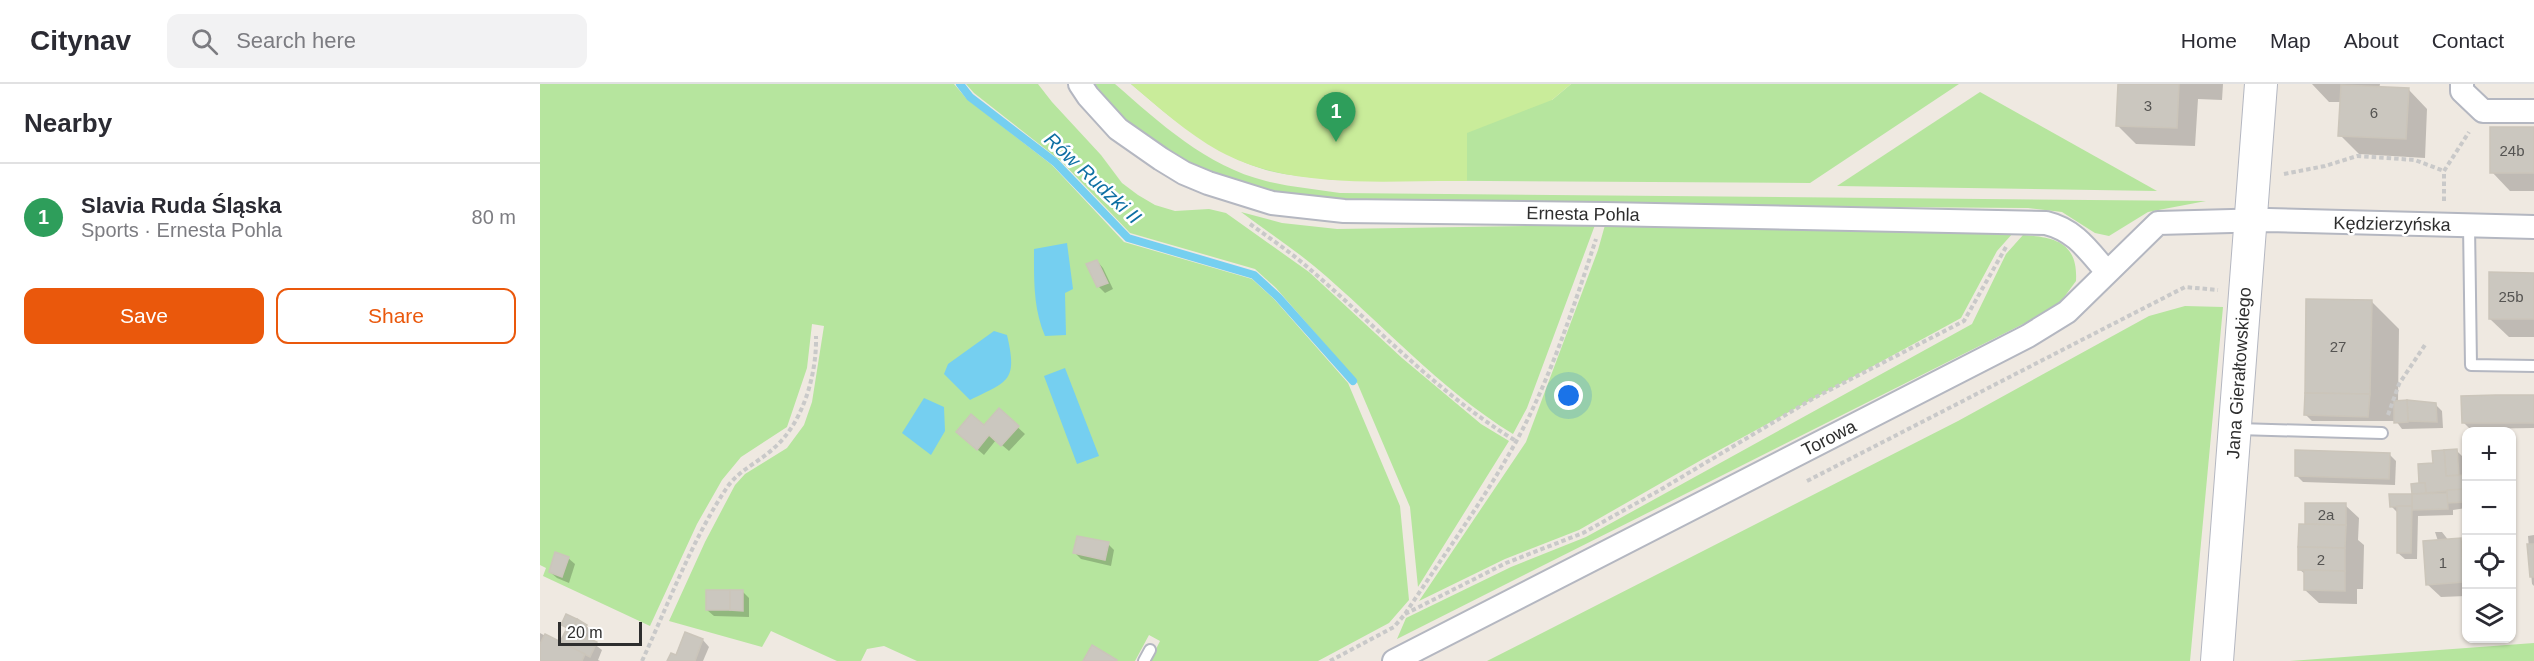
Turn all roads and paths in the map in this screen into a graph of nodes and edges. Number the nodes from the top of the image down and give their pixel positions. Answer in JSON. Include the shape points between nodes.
{"nodes":[{"id":1,"x":1080,"y":84,"type":"edge"},
{"id":2,"x":2261,"y":84,"type":"edge"},
{"id":3,"x":2462,"y":84,"type":"edge"},
{"id":4,"x":2483,"y":111,"type":"junction"},
{"id":5,"x":2534,"y":111,"type":"edge"},
{"id":6,"x":2444,"y":171,"type":"junction"},
{"id":7,"x":2254,"y":173,"type":"junction"},
{"id":8,"x":1234,"y":193,"type":"junction"},
{"id":9,"x":1605,"y":214,"type":"junction"},
{"id":10,"x":2250,"y":220,"type":"junction"},
{"id":11,"x":2027,"y":222,"type":"junction"},
{"id":12,"x":2444,"y":225,"type":"junction"},
{"id":13,"x":2469,"y":225,"type":"junction"},
{"id":14,"x":2534,"y":227,"type":"edge"},
{"id":15,"x":2107,"y":272,"type":"junction"},
{"id":16,"x":2229,"y":292,"type":"dead end"},
{"id":17,"x":816,"y":336,"type":"dead end"},
{"id":18,"x":2425,"y":345,"type":"dead end"},
{"id":19,"x":2534,"y":366,"type":"edge"},
{"id":20,"x":2235,"y":429,"type":"junction"},
{"id":21,"x":2382,"y":433,"type":"joint"},
{"id":22,"x":1516,"y":441,"type":"junction"},
{"id":23,"x":1806,"y":482,"type":"dead end"},
{"id":24,"x":1406,"y":614,"type":"junction"},
{"id":25,"x":1150,"y":650,"type":"dead end"},
{"id":26,"x":642,"y":661,"type":"edge"},
{"id":27,"x":1144,"y":661,"type":"edge"},
{"id":28,"x":1330,"y":661,"type":"edge"},
{"id":29,"x":1394,"y":661,"type":"edge"},
{"id":30,"x":2217,"y":661,"type":"edge"}],
"edges":[{"from":1,"to":8,"type":"street","name":"Ernesta Pohla","via":[[1104,115],[1136,142],[1184,173]]},
{"from":2,"to":7,"type":"street","name":"Jana Gierałtowskiego"},
{"from":3,"to":4,"type":"street","via":[[2462,91]]},
{"from":4,"to":5,"type":"street"},
{"from":4,"to":6,"type":"path"},
{"from":6,"to":7,"type":"path","via":[[2415,160],[2357,156],[2283,175]]},
{"from":6,"to":12,"type":"path"},
{"from":7,"to":10,"type":"street","name":"Jana Gierałtowskiego"},
{"from":8,"to":9,"type":"street","name":"Ernesta Pohla","via":[[1272,203],[1344,211]]},
{"from":8,"to":22,"type":"path","via":[[1233,212],[1310,269],[1447,393]]},
{"from":9,"to":11,"type":"street","name":"Ernesta Pohla"},
{"from":9,"to":22,"type":"path","via":[[1550,367]]},
{"from":10,"to":12,"type":"street","name":"Kędzierzyńska"},
{"from":10,"to":15,"type":"street","name":"Torowa","via":[[2158,223]]},
{"from":10,"to":20,"type":"street","name":"Jana Gierałtowskiego"},
{"from":11,"to":15,"type":"street","name":"Ernesta Pohla","via":[[2064,228]]},
{"from":11,"to":24,"type":"path","via":[[2003,251],[1964,321],[1815,398],[1582,533],[1506,563]]},
{"from":12,"to":13,"type":"street","name":"Kędzierzyńska"},
{"from":13,"to":14,"type":"street","name":"Kędzierzyńska"},
{"from":13,"to":19,"type":"lane","via":[[2471,365]]},
{"from":15,"to":29,"type":"street","name":"Torowa","via":[[2067,312],[2028,336]]},
{"from":16,"to":23,"type":"path","via":[[2185,287]]},
{"from":17,"to":26,"type":"path","via":[[807,391],[792,429],[772,450],[739,472],[726,489]]},
{"from":18,"to":21,"type":"path","via":[[2399,384]]},
{"from":20,"to":21,"type":"lane"},
{"from":20,"to":30,"type":"street","name":"Jana Gierałtowskiego"},
{"from":22,"to":24,"type":"path"},
{"from":24,"to":28,"type":"path","via":[[1394,627]]},
{"from":25,"to":27,"type":"lane"}]}
